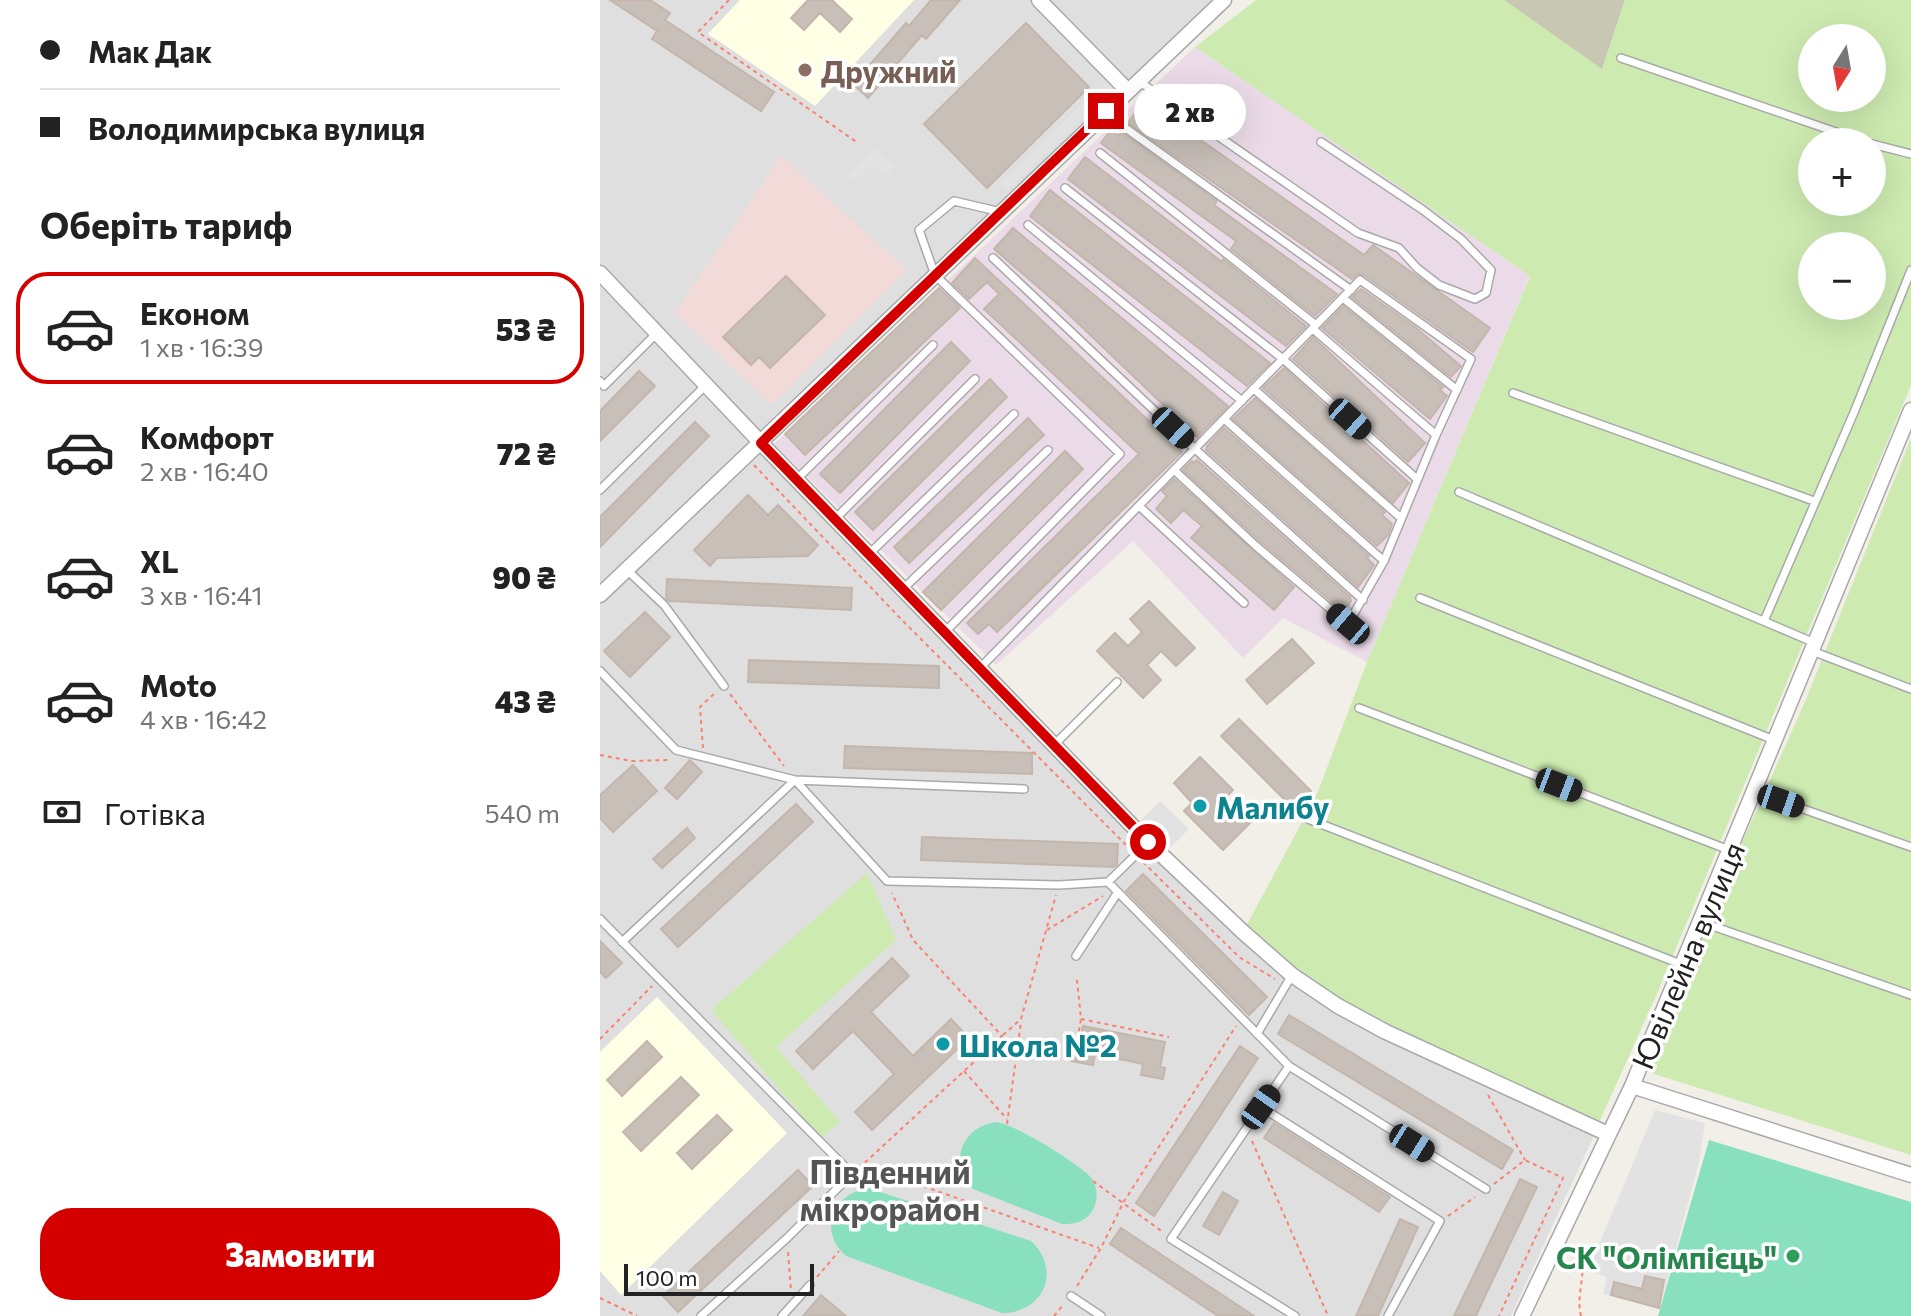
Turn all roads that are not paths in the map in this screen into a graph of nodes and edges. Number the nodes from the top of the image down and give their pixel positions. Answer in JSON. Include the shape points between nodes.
{"nodes":[{"id":1,"x":1039,"y":0,"type":"edge"},
{"id":2,"x":1224,"y":0,"type":"edge"},
{"id":3,"x":1621,"y":58,"type":"dead end"},
{"id":4,"x":1132,"y":85,"type":"junction"},
{"id":5,"x":1824,"y":128,"type":"edge"},
{"id":6,"x":1127,"y":129,"type":"dead end"},
{"id":7,"x":1321,"y":142,"type":"dead end"},
{"id":8,"x":1886,"y":148,"type":"edge"},
{"id":9,"x":1100,"y":153,"type":"dead end"},
{"id":10,"x":1911,"y":154,"type":"edge"},
{"id":11,"x":1065,"y":188,"type":"dead end"},
{"id":12,"x":1001,"y":212,"type":"junction"},
{"id":13,"x":1028,"y":225,"type":"dead end"},
{"id":14,"x":993,"y":258,"type":"dead end"},
{"id":15,"x":1911,"y":270,"type":"edge"},
{"id":16,"x":600,"y":273,"type":"edge"},
{"id":17,"x":935,"y":275,"type":"junction"},
{"id":18,"x":1351,"y":290,"type":"junction"},
{"id":19,"x":1343,"y":298,"type":"junction"},
{"id":20,"x":1314,"y":327,"type":"junction"},
{"id":21,"x":657,"y":333,"type":"junction"},
{"id":22,"x":933,"y":345,"type":"dead end"},
{"id":23,"x":1283,"y":359,"type":"junction"},
{"id":24,"x":975,"y":379,"type":"dead end"},
{"id":25,"x":600,"y":381,"type":"edge"},
{"id":26,"x":706,"y":385,"type":"junction"},
{"id":27,"x":1254,"y":389,"type":"junction"},
{"id":28,"x":1457,"y":390,"type":"junction"},
{"id":29,"x":1513,"y":393,"type":"dead end"},
{"id":30,"x":1242,"y":401,"type":"junction"},
{"id":31,"x":1911,"y":410,"type":"edge"},
{"id":32,"x":1014,"y":414,"type":"dead end"},
{"id":33,"x":1224,"y":419,"type":"junction"},
{"id":34,"x":1436,"y":435,"type":"junction"},
{"id":35,"x":761,"y":443,"type":"junction"},
{"id":36,"x":1195,"y":449,"type":"junction"},
{"id":37,"x":1048,"y":450,"type":"dead end"},
{"id":38,"x":1174,"y":470,"type":"junction"},
{"id":39,"x":797,"y":479,"type":"junction"},
{"id":40,"x":1417,"y":479,"type":"junction"},
{"id":41,"x":600,"y":490,"type":"edge"},
{"id":42,"x":1459,"y":492,"type":"dead end"},
{"id":43,"x":1814,"y":501,"type":"junction"},
{"id":44,"x":1139,"y":506,"type":"junction"},
{"id":45,"x":1401,"y":518,"type":"junction"},
{"id":46,"x":835,"y":519,"type":"junction"},
{"id":47,"x":869,"y":554,"type":"junction"},
{"id":48,"x":1384,"y":561,"type":"junction"},
{"id":49,"x":627,"y":570,"type":"junction"},
{"id":50,"x":903,"y":589,"type":"junction"},
{"id":51,"x":600,"y":595,"type":"edge"},
{"id":52,"x":1420,"y":598,"type":"dead end"},
{"id":53,"x":1363,"y":600,"type":"junction"},
{"id":54,"x":1244,"y":603,"type":"dead end"},
{"id":55,"x":1764,"y":621,"type":"junction"},
{"id":56,"x":945,"y":632,"type":"junction"},
{"id":57,"x":1814,"y":647,"type":"junction"},
{"id":58,"x":980,"y":668,"type":"junction"},
{"id":59,"x":600,"y":671,"type":"edge"},
{"id":60,"x":1117,"y":682,"type":"dead end"},
{"id":61,"x":724,"y":686,"type":"road end"},
{"id":62,"x":1911,"y":689,"type":"edge"},
{"id":63,"x":1359,"y":708,"type":"dead end"},
{"id":64,"x":1776,"y":741,"type":"junction"},
{"id":65,"x":1055,"y":744,"type":"junction"},
{"id":66,"x":795,"y":780,"type":"junction"},
{"id":67,"x":1024,"y":789,"type":"dead end"},
{"id":68,"x":1755,"y":792,"type":"junction"},
{"id":69,"x":1308,"y":819,"type":"dead end"},
{"id":70,"x":1148,"y":842,"type":"junction"},
{"id":71,"x":1911,"y":847,"type":"edge"},
{"id":72,"x":1731,"y":850,"type":"junction"},
{"id":73,"x":1108,"y":882,"type":"junction"},
{"id":74,"x":1116,"y":890,"type":"junction"},
{"id":75,"x":600,"y":919,"type":"edge"},
{"id":76,"x":1701,"y":922,"type":"junction"},
{"id":77,"x":622,"y":942,"type":"junction"},
{"id":78,"x":1076,"y":956,"type":"dead end"},
{"id":79,"x":1683,"y":965,"type":"junction"},
{"id":80,"x":1292,"y":975,"type":"junction"},
{"id":81,"x":1911,"y":995,"type":"edge"},
{"id":82,"x":1257,"y":1034,"type":"junction"},
{"id":83,"x":1289,"y":1066,"type":"junction"},
{"id":84,"x":1632,"y":1086,"type":"junction"},
{"id":85,"x":1261,"y":1107,"type":"junction"},
{"id":86,"x":1608,"y":1134,"type":"junction"},
{"id":87,"x":1911,"y":1175,"type":"edge"},
{"id":88,"x":1486,"y":1189,"type":"road end"},
{"id":89,"x":810,"y":1285,"type":"road end"},
{"id":90,"x":1071,"y":1296,"type":"road end"},
{"id":91,"x":701,"y":1316,"type":"edge"},
{"id":92,"x":782,"y":1316,"type":"edge"},
{"id":93,"x":1101,"y":1316,"type":"edge"},
{"id":94,"x":1295,"y":1316,"type":"edge"},
{"id":95,"x":1388,"y":1316,"type":"edge"},
{"id":96,"x":1522,"y":1316,"type":"edge"}],
"edges":[{"from":1,"to":4,"type":"street"},
{"from":2,"to":4,"type":"street"},
{"from":3,"to":5,"type":"lane"},
{"from":4,"to":7,"type":"lane","via":[[1358,233],[1399,248],[1439,285],[1475,299],[1486,293],[1491,270],[1461,239]]},
{"from":4,"to":12,"type":"street"},
{"from":6,"to":18,"type":"lane"},
{"from":8,"to":10,"type":"lane"},
{"from":9,"to":20,"type":"lane"},
{"from":11,"to":23,"type":"lane"},
{"from":12,"to":17,"type":"street"},
{"from":12,"to":17,"type":"lane","via":[[954,201],[919,230]]},
{"from":13,"to":30,"type":"lane"},
{"from":14,"to":36,"type":"lane"},
{"from":15,"to":43,"type":"lane"},
{"from":16,"to":21,"type":"street"},
{"from":17,"to":35,"type":"street"},
{"from":17,"to":56,"type":"lane","via":[[1120,454]]},
{"from":18,"to":19,"type":"lane"},
{"from":18,"to":28,"type":"lane","via":[[1360,280],[1471,359]]},
{"from":19,"to":20,"type":"lane"},
{"from":19,"to":28,"type":"lane"},
{"from":20,"to":23,"type":"lane"},
{"from":20,"to":34,"type":"lane"},
{"from":21,"to":25,"type":"lane","via":[[604,386]]},
{"from":21,"to":26,"type":"street"},
{"from":22,"to":39,"type":"lane"},
{"from":23,"to":27,"type":"lane"},
{"from":23,"to":40,"type":"lane"},
{"from":24,"to":46,"type":"lane"},
{"from":26,"to":35,"type":"street"},
{"from":26,"to":41,"type":"lane"},
{"from":27,"to":30,"type":"lane"},
{"from":27,"to":45,"type":"lane"},
{"from":28,"to":34,"type":"lane"},
{"from":29,"to":43,"type":"lane"},
{"from":30,"to":33,"type":"lane"},
{"from":31,"to":57,"type":"street","name":"Ювілейна вулиця"},
{"from":32,"to":47,"type":"lane"},
{"from":33,"to":36,"type":"lane"},
{"from":33,"to":48,"type":"lane"},
{"from":34,"to":40,"type":"lane"},
{"from":35,"to":39,"type":"street"},
{"from":35,"to":49,"type":"street"},
{"from":36,"to":38,"type":"lane"},
{"from":36,"to":53,"type":"lane"},
{"from":37,"to":50,"type":"lane"},
{"from":38,"to":44,"type":"lane"},
{"from":38,"to":53,"type":"lane","via":[[1348,624]]},
{"from":39,"to":46,"type":"street"},
{"from":40,"to":45,"type":"lane"},
{"from":42,"to":55,"type":"lane"},
{"from":43,"to":55,"type":"lane"},
{"from":44,"to":54,"type":"lane"},
{"from":44,"to":58,"type":"lane"},
{"from":45,"to":48,"type":"lane"},
{"from":46,"to":47,"type":"street"},
{"from":47,"to":50,"type":"street"},
{"from":48,"to":53,"type":"lane"},
{"from":49,"to":51,"type":"street"},
{"from":49,"to":61,"type":"lane","via":[[664,605]]},
{"from":50,"to":56,"type":"street"},
{"from":52,"to":64,"type":"lane"},
{"from":55,"to":57,"type":"lane"},
{"from":56,"to":58,"type":"street"},
{"from":57,"to":62,"type":"lane"},
{"from":57,"to":64,"type":"street","name":"Ювілейна вулиця"},
{"from":58,"to":65,"type":"street"},
{"from":59,"to":66,"type":"lane","via":[[676,750]]},
{"from":60,"to":65,"type":"lane"},
{"from":63,"to":72,"type":"lane"},
{"from":64,"to":68,"type":"street","name":"Ювілейна вулиця"},
{"from":65,"to":70,"type":"street"},
{"from":66,"to":67,"type":"lane"},
{"from":66,"to":73,"type":"lane","via":[[887,881]]},
{"from":66,"to":77,"type":"lane"},
{"from":68,"to":71,"type":"lane"},
{"from":68,"to":72,"type":"street","name":"Ювілейна вулиця"},
{"from":69,"to":79,"type":"lane"},
{"from":70,"to":73,"type":"lane"},
{"from":70,"to":80,"type":"street"},
{"from":72,"to":76,"type":"street","name":"Ювілейна вулиця"},
{"from":73,"to":74,"type":"lane"},
{"from":74,"to":78,"type":"lane"},
{"from":74,"to":82,"type":"lane"},
{"from":75,"to":77,"type":"lane"},
{"from":76,"to":79,"type":"street","name":"Ювілейна вулиця"},
{"from":76,"to":81,"type":"lane"},
{"from":77,"to":91,"type":"lane","via":[[852,1174]]},
{"from":79,"to":84,"type":"street","name":"Ювілейна вулиця"},
{"from":80,"to":82,"type":"lane"},
{"from":80,"to":86,"type":"street","via":[[1386,1032]]},
{"from":82,"to":83,"type":"lane"},
{"from":83,"to":85,"type":"lane"},
{"from":83,"to":88,"type":"lane"},
{"from":84,"to":86,"type":"street","name":"Ювілейна вулиця"},
{"from":84,"to":87,"type":"street"},
{"from":85,"to":94,"type":"lane","via":[[1171,1239]]},
{"from":85,"to":95,"type":"lane","via":[[1440,1221]]},
{"from":86,"to":96,"type":"street","name":"Ювілейна вулиця"},
{"from":89,"to":92,"type":"lane"},
{"from":90,"to":93,"type":"lane"}]}
